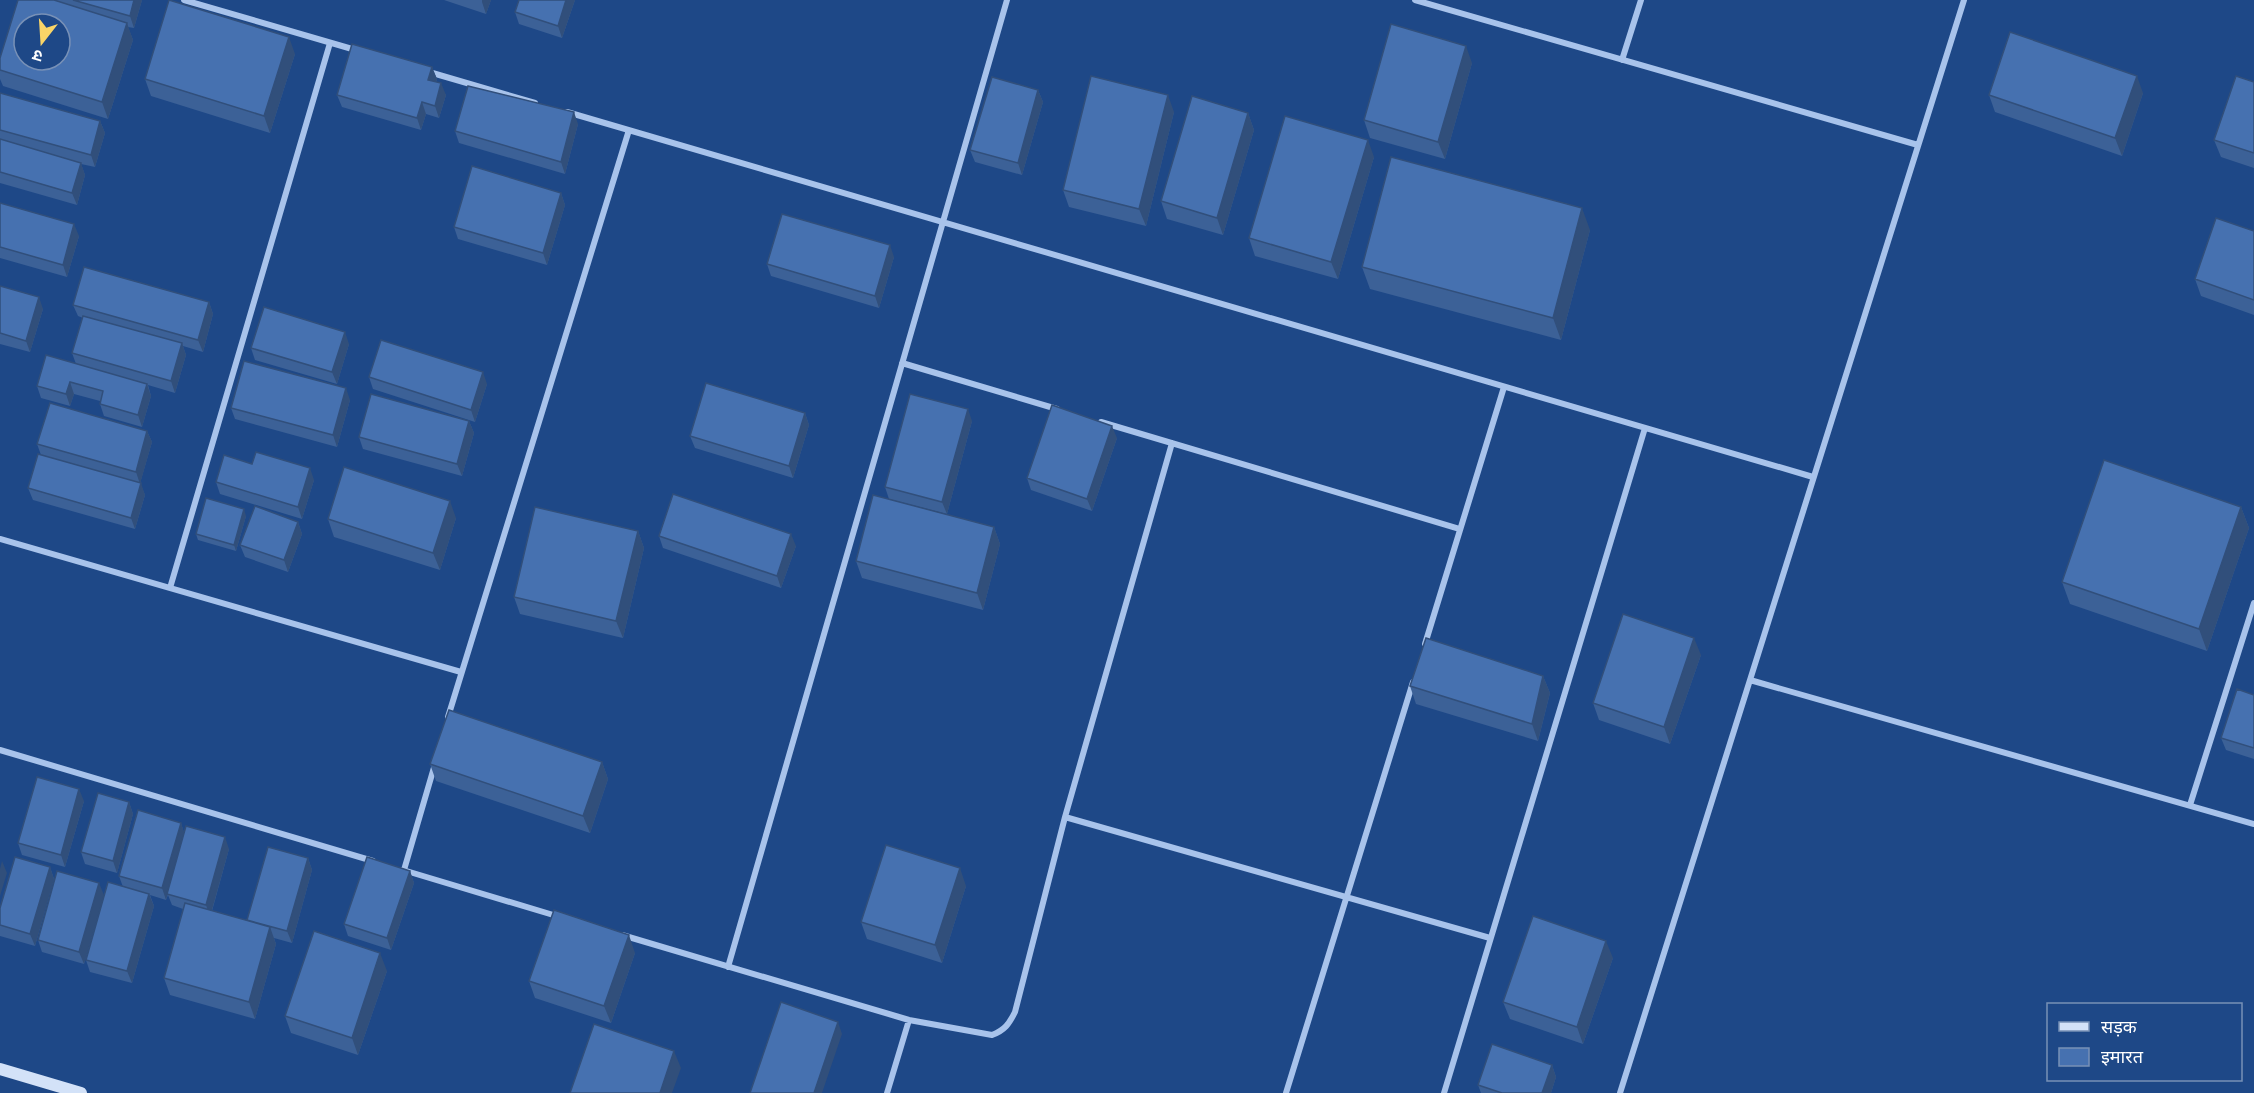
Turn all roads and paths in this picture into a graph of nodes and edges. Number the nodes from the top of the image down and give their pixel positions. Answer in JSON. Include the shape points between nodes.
{"nodes":[{"id":1,"x":184,"y":0,"type":"edge"},
{"id":2,"x":1007,"y":0,"type":"edge"},
{"id":3,"x":1415,"y":0,"type":"edge"},
{"id":4,"x":1641,"y":0,"type":"edge"},
{"id":5,"x":1964,"y":0,"type":"edge"},
{"id":6,"x":330,"y":42,"type":"junction"},
{"id":7,"x":363,"y":52,"type":"edge"},
{"id":8,"x":1622,"y":60,"type":"junction"},
{"id":9,"x":418,"y":69,"type":"edge"},
{"id":10,"x":540,"y":104,"type":"edge"},
{"id":11,"x":563,"y":111,"type":"edge"},
{"id":12,"x":629,"y":130,"type":"junction"},
{"id":13,"x":1918,"y":146,"type":"junction"},
{"id":14,"x":943,"y":222,"type":"junction"},
{"id":15,"x":902,"y":363,"type":"junction"},
{"id":16,"x":1504,"y":387,"type":"junction"},
{"id":17,"x":1059,"y":410,"type":"edge"},
{"id":18,"x":1093,"y":420,"type":"edge"},
{"id":19,"x":1645,"y":428,"type":"junction"},
{"id":20,"x":1172,"y":443,"type":"junction"},
{"id":21,"x":1814,"y":477,"type":"junction"},
{"id":22,"x":1460,"y":529,"type":"junction"},
{"id":23,"x":0,"y":539,"type":"edge"},
{"id":24,"x":170,"y":588,"type":"junction"},
{"id":25,"x":2254,"y":603,"type":"edge"},
{"id":26,"x":1422,"y":652,"type":"edge"},
{"id":27,"x":461,"y":672,"type":"junction"},
{"id":28,"x":1415,"y":674,"type":"edge"},
{"id":29,"x":1750,"y":680,"type":"junction"},
{"id":30,"x":445,"y":727,"type":"edge"},
{"id":31,"x":0,"y":750,"type":"edge"},
{"id":32,"x":436,"y":760,"type":"edge"},
{"id":33,"x":2190,"y":805,"type":"junction"},
{"id":34,"x":1065,"y":817,"type":"junction"},
{"id":35,"x":2254,"y":824,"type":"edge"},
{"id":36,"x":382,"y":863,"type":"edge"},
{"id":37,"x":393,"y":867,"type":"edge"},
{"id":38,"x":404,"y":870,"type":"junction"},
{"id":39,"x":1346,"y":898,"type":"junction"},
{"id":40,"x":572,"y":920,"type":"edge"},
{"id":41,"x":616,"y":933,"type":"edge"},
{"id":42,"x":1490,"y":938,"type":"junction"},
{"id":43,"x":728,"y":967,"type":"junction"},
{"id":44,"x":909,"y":1020,"type":"junction"},
{"id":45,"x":0,"y":1069,"type":"edge"},
{"id":46,"x":81,"y":1093,"type":"edge"},
{"id":47,"x":887,"y":1093,"type":"edge"},
{"id":48,"x":1286,"y":1093,"type":"edge"},
{"id":49,"x":1444,"y":1093,"type":"edge"},
{"id":50,"x":1620,"y":1093,"type":"edge"}],
"edges":[{"from":1,"to":6,"type":"street"},
{"from":2,"to":14,"type":"street"},
{"from":3,"to":8,"type":"street"},
{"from":4,"to":8,"type":"street"},
{"from":5,"to":13,"type":"street"},
{"from":6,"to":7,"type":"street"},
{"from":6,"to":24,"type":"street"},
{"from":8,"to":13,"type":"street"},
{"from":9,"to":10,"type":"street"},
{"from":11,"to":12,"type":"street"},
{"from":12,"to":14,"type":"street"},
{"from":12,"to":27,"type":"street"},
{"from":13,"to":21,"type":"street"},
{"from":14,"to":15,"type":"street"},
{"from":14,"to":16,"type":"street"},
{"from":15,"to":17,"type":"street"},
{"from":15,"to":43,"type":"street"},
{"from":16,"to":19,"type":"street"},
{"from":16,"to":22,"type":"street"},
{"from":18,"to":20,"type":"street"},
{"from":19,"to":21,"type":"street"},
{"from":19,"to":42,"type":"street"},
{"from":20,"to":22,"type":"street"},
{"from":20,"to":34,"type":"street"},
{"from":21,"to":29,"type":"street"},
{"from":22,"to":26,"type":"street"},
{"from":23,"to":24,"type":"street"},
{"from":24,"to":27,"type":"street"},
{"from":25,"to":33,"type":"street"},
{"from":27,"to":30,"type":"street"},
{"from":28,"to":39,"type":"street"},
{"from":29,"to":33,"type":"street"},
{"from":29,"to":50,"type":"street"},
{"from":31,"to":36,"type":"street"},
{"from":32,"to":38,"type":"street"},
{"from":33,"to":35,"type":"street"},
{"from":34,"to":39,"type":"street"},
{"from":34,"to":44,"type":"street","via":[[1015,1012],[1008,1024],[992,1035]]},
{"from":37,"to":38,"type":"street"},
{"from":38,"to":40,"type":"street"},
{"from":39,"to":42,"type":"street"},
{"from":39,"to":48,"type":"street"},
{"from":41,"to":43,"type":"street"},
{"from":42,"to":49,"type":"street"},
{"from":43,"to":44,"type":"street"},
{"from":44,"to":47,"type":"street"},
{"from":45,"to":46,"type":"street"}]}
